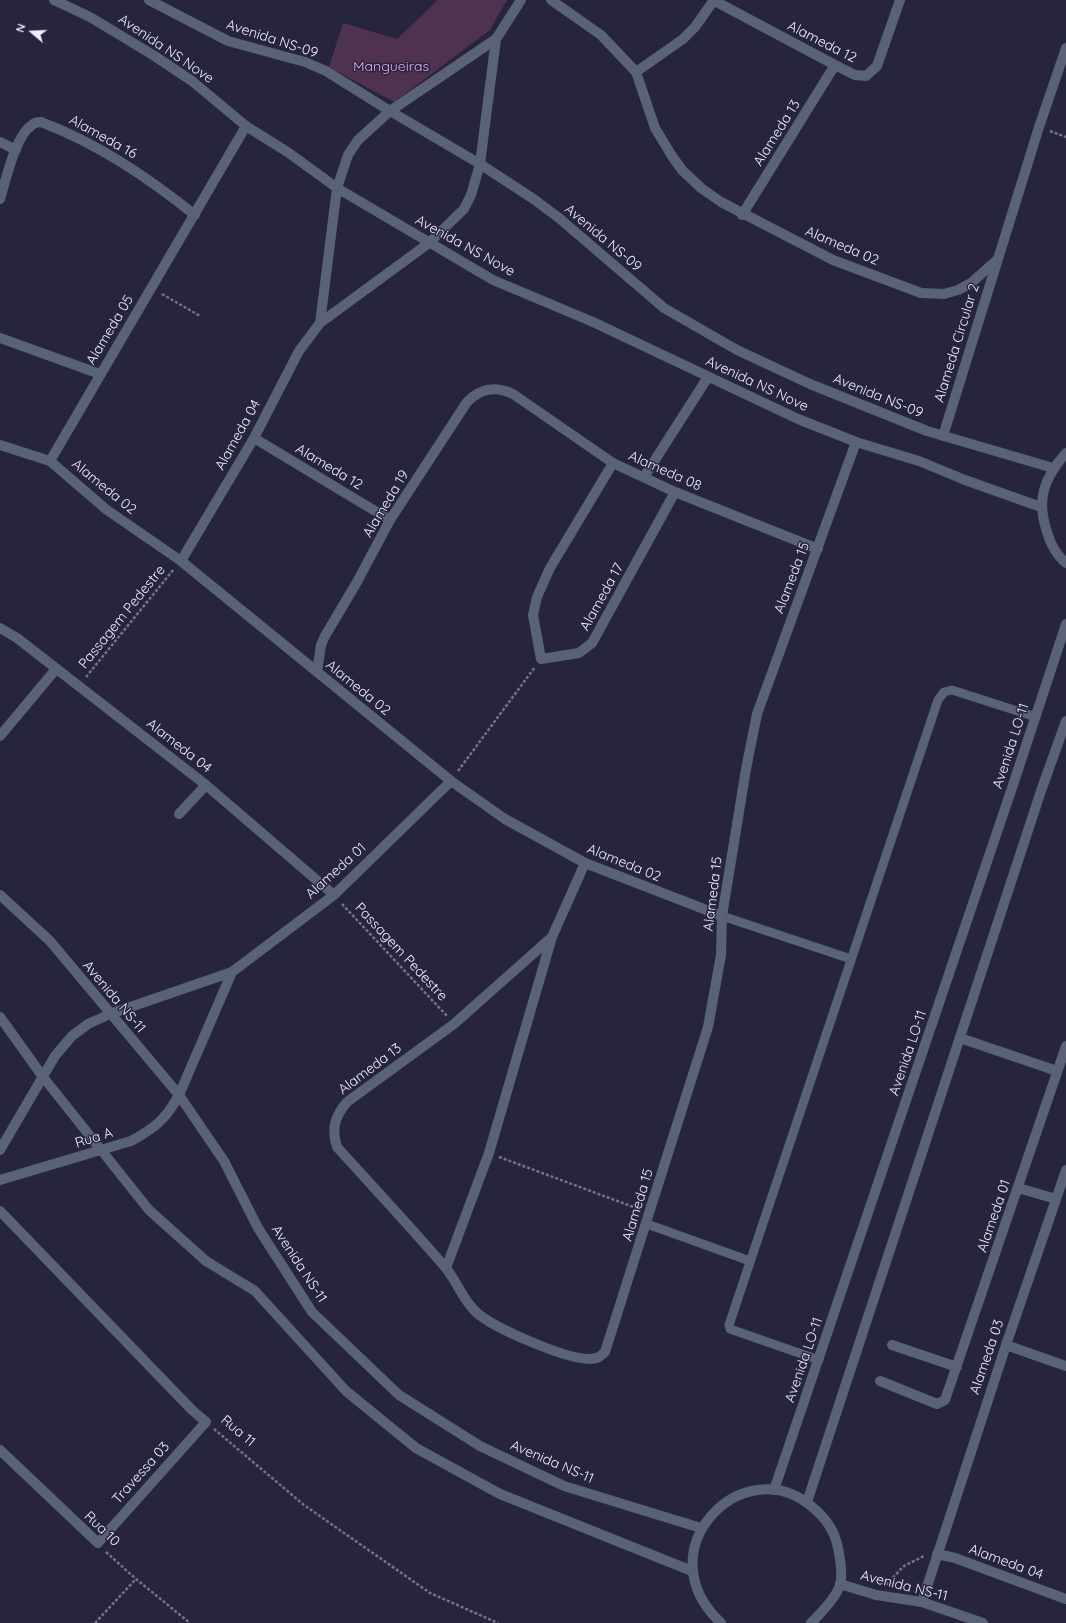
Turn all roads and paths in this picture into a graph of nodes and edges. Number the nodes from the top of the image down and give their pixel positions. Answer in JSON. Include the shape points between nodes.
{"nodes":[{"id":1,"x":54,"y":0,"type":"edge"},
{"id":2,"x":149,"y":0,"type":"edge"},
{"id":3,"x":521,"y":0,"type":"edge"},
{"id":4,"x":551,"y":0,"type":"edge"},
{"id":5,"x":714,"y":0,"type":"edge"},
{"id":6,"x":900,"y":0,"type":"edge"},
{"id":7,"x":496,"y":39,"type":"junction"},
{"id":8,"x":1066,"y":48,"type":"edge"},
{"id":9,"x":835,"y":65,"type":"junction"},
{"id":10,"x":636,"y":72,"type":"junction"},
{"id":11,"x":390,"y":111,"type":"junction"},
{"id":12,"x":246,"y":126,"type":"junction"},
{"id":13,"x":1039,"y":127,"type":"junction"},
{"id":14,"x":1066,"y":137,"type":"edge"},
{"id":15,"x":0,"y":142,"type":"edge"},
{"id":16,"x":16,"y":150,"type":"junction"},
{"id":17,"x":480,"y":164,"type":"junction"},
{"id":18,"x":337,"y":188,"type":"junction"},
{"id":19,"x":0,"y":199,"type":"edge"},
{"id":20,"x":742,"y":214,"type":"junction"},
{"id":21,"x":195,"y":215,"type":"junction"},
{"id":22,"x":429,"y":243,"type":"junction"},
{"id":23,"x":997,"y":260,"type":"junction"},
{"id":24,"x":151,"y":288,"type":"junction"},
{"id":25,"x":200,"y":316,"type":"dead end"},
{"id":26,"x":320,"y":323,"type":"junction"},
{"id":27,"x":0,"y":338,"type":"edge"},
{"id":28,"x":100,"y":374,"type":"junction"},
{"id":29,"x":708,"y":377,"type":"junction"},
{"id":30,"x":513,"y":394,"type":"joint"},
{"id":31,"x":943,"y":436,"type":"junction"},
{"id":32,"x":254,"y":438,"type":"junction"},
{"id":33,"x":856,"y":442,"type":"junction"},
{"id":34,"x":0,"y":445,"type":"edge"},
{"id":35,"x":1066,"y":453,"type":"edge"},
{"id":36,"x":50,"y":461,"type":"junction"},
{"id":37,"x":613,"y":463,"type":"junction"},
{"id":38,"x":1053,"y":468,"type":"junction"},
{"id":39,"x":644,"y":477,"type":"junction"},
{"id":40,"x":675,"y":492,"type":"junction"},
{"id":41,"x":1041,"y":507,"type":"junction"},
{"id":42,"x":390,"y":520,"type":"junction"},
{"id":43,"x":818,"y":549,"type":"junction"},
{"id":44,"x":181,"y":561,"type":"junction"},
{"id":45,"x":1066,"y":563,"type":"edge"},
{"id":46,"x":1066,"y":624,"type":"edge"},
{"id":47,"x":0,"y":628,"type":"edge"},
{"id":48,"x":541,"y":659,"type":"junction"},
{"id":49,"x":56,"y":669,"type":"junction"},
{"id":50,"x":317,"y":672,"type":"junction"},
{"id":51,"x":78,"y":686,"type":"junction"},
{"id":52,"x":1036,"y":717,"type":"junction"},
{"id":53,"x":1066,"y":721,"type":"edge"},
{"id":54,"x":0,"y":736,"type":"edge"},
{"id":55,"x":451,"y":781,"type":"junction"},
{"id":56,"x":206,"y":785,"type":"junction"},
{"id":57,"x":179,"y":814,"type":"dead end"},
{"id":58,"x":585,"y":864,"type":"junction"},
{"id":59,"x":0,"y":895,"type":"edge"},
{"id":60,"x":334,"y":895,"type":"junction"},
{"id":61,"x":722,"y":916,"type":"junction"},
{"id":62,"x":552,"y":937,"type":"junction"},
{"id":63,"x":851,"y":959,"type":"junction"},
{"id":64,"x":232,"y":972,"type":"junction"},
{"id":65,"x":110,"y":1014,"type":"junction"},
{"id":66,"x":0,"y":1017,"type":"edge"},
{"id":67,"x":454,"y":1024,"type":"junction"},
{"id":68,"x":960,"y":1038,"type":"junction"},
{"id":69,"x":1066,"y":1046,"type":"edge"},
{"id":70,"x":1057,"y":1072,"type":"junction"},
{"id":71,"x":43,"y":1078,"type":"junction"},
{"id":72,"x":178,"y":1095,"type":"junction"},
{"id":73,"x":0,"y":1150,"type":"edge"},
{"id":74,"x":103,"y":1150,"type":"junction"},
{"id":75,"x":489,"y":1153,"type":"junction"},
{"id":76,"x":1066,"y":1170,"type":"edge"},
{"id":77,"x":0,"y":1180,"type":"edge"},
{"id":78,"x":1018,"y":1188,"type":"junction"},
{"id":79,"x":1056,"y":1199,"type":"junction"},
{"id":80,"x":0,"y":1210,"type":"edge"},
{"id":81,"x":650,"y":1213,"type":"junction"},
{"id":82,"x":647,"y":1224,"type":"junction"},
{"id":83,"x":750,"y":1261,"type":"junction"},
{"id":84,"x":446,"y":1268,"type":"junction"},
{"id":85,"x":892,"y":1345,"type":"dead end"},
{"id":86,"x":1006,"y":1345,"type":"junction"},
{"id":87,"x":605,"y":1352,"type":"joint"},
{"id":88,"x":819,"y":1360,"type":"junction"},
{"id":89,"x":1066,"y":1366,"type":"edge"},
{"id":90,"x":957,"y":1367,"type":"junction"},
{"id":91,"x":880,"y":1381,"type":"dead end"},
{"id":92,"x":206,"y":1422,"type":"junction"},
{"id":93,"x":0,"y":1450,"type":"edge"},
{"id":94,"x":774,"y":1490,"type":"junction"},
{"id":95,"x":807,"y":1502,"type":"junction"},
{"id":96,"x":701,"y":1528,"type":"junction"},
{"id":97,"x":98,"y":1543,"type":"junction"},
{"id":98,"x":937,"y":1554,"type":"junction"},
{"id":99,"x":692,"y":1571,"type":"junction"},
{"id":100,"x":136,"y":1579,"type":"junction"},
{"id":101,"x":840,"y":1584,"type":"junction"},
{"id":102,"x":876,"y":1595,"type":"junction"},
{"id":103,"x":1066,"y":1599,"type":"edge"},
{"id":104,"x":922,"y":1602,"type":"junction"},
{"id":105,"x":95,"y":1623,"type":"edge"},
{"id":106,"x":190,"y":1623,"type":"edge"},
{"id":107,"x":498,"y":1623,"type":"edge"},
{"id":108,"x":721,"y":1623,"type":"edge"},
{"id":109,"x":811,"y":1623,"type":"edge"},
{"id":110,"x":983,"y":1623,"type":"edge"}],
"edges":[{"from":1,"to":12,"type":"street","name":"Avenida NS Nove","via":[[90,17],[153,55],[192,81]]},
{"from":2,"to":11,"type":"street","name":"Avenida NS-09","via":[[228,41],[305,62],[326,71]]},
{"from":3,"to":7,"type":"street"},
{"from":4,"to":10,"type":"street","name":"Alameda 02","via":[[601,35]]},
{"from":5,"to":9,"type":"street","name":"Alameda 12"},
{"from":5,"to":10,"type":"street","name":"Alameda 12","via":[[683,39]]},
{"from":6,"to":9,"type":"street","name":"Alameda 12","via":[[877,66],[866,76]]},
{"from":7,"to":11,"type":"street"},
{"from":7,"to":17,"type":"street"},
{"from":8,"to":13,"type":"street","name":"Alameda 02"},
{"from":9,"to":20,"type":"street","name":"Alameda 13"},
{"from":10,"to":20,"type":"street","name":"Alameda 02","via":[[655,128],[679,165],[701,188]]},
{"from":11,"to":17,"type":"street","name":"Avenida NS-09"},
{"from":11,"to":18,"type":"street","via":[[358,140],[348,155]]},
{"from":12,"to":18,"type":"street","name":"Avenida NS Nove"},
{"from":12,"to":21,"type":"street","name":"Alameda 05"},
{"from":13,"to":14,"type":"path"},
{"from":13,"to":23,"type":"street","name":"Alameda 02"},
{"from":15,"to":16,"type":"street"},
{"from":16,"to":19,"type":"street","name":"Alameda 16"},
{"from":16,"to":21,"type":"street","name":"Alameda 16","via":[[24,133],[32,125],[41,122],[61,129],[117,158],[159,186]]},
{"from":17,"to":22,"type":"street","via":[[464,209]]},
{"from":17,"to":31,"type":"street","name":"Avenida NS-09","via":[[559,218],[664,308],[685,321],[738,350],[810,384]]},
{"from":18,"to":22,"type":"street","name":"Avenida NS Nove"},
{"from":18,"to":26,"type":"street"},
{"from":20,"to":23,"type":"street","name":"Alameda 02","via":[[833,260],[921,293],[944,294],[958,290],[971,284]]},
{"from":21,"to":24,"type":"street","name":"Alameda 05"},
{"from":22,"to":26,"type":"street"},
{"from":22,"to":29,"type":"street","name":"Avenida NS Nove","via":[[493,280],[593,322]]},
{"from":23,"to":31,"type":"street","name":"Alameda Circular 2"},
{"from":24,"to":25,"type":"path"},
{"from":24,"to":28,"type":"street","name":"Alameda 05"},
{"from":26,"to":32,"type":"street","name":"Alameda 04","via":[[299,352]]},
{"from":27,"to":28,"type":"street"},
{"from":28,"to":36,"type":"street","name":"Alameda 05"},
{"from":29,"to":33,"type":"street","name":"Avenida NS Nove","via":[[798,419]]},
{"from":29,"to":39,"type":"street"},
{"from":30,"to":37,"type":"street","name":"Alameda 08"},
{"from":30,"to":42,"type":"street","name":"Alameda 19","via":[[493,388],[470,398]]},
{"from":31,"to":38,"type":"street","name":"Avenida NS-09"},
{"from":32,"to":42,"type":"street","name":"Alameda 12"},
{"from":32,"to":44,"type":"street","name":"Alameda 04"},
{"from":33,"to":41,"type":"street","name":"Avenida NS Nove","via":[[919,461]]},
{"from":33,"to":43,"type":"street","name":"Alameda 15"},
{"from":34,"to":36,"type":"street","name":"Alameda 02"},
{"from":35,"to":38,"type":"street"},
{"from":36,"to":44,"type":"street","name":"Alameda 02","via":[[107,510]]},
{"from":37,"to":39,"type":"street","name":"Alameda 08"},
{"from":37,"to":48,"type":"street","via":[[550,568],[536,597],[533,615]]},
{"from":38,"to":41,"type":"street","via":[[1046,482]]},
{"from":39,"to":40,"type":"street","name":"Alameda 08"},
{"from":40,"to":43,"type":"street","name":"Alameda 08"},
{"from":40,"to":48,"type":"street","name":"Alameda 17","via":[[592,643],[579,653]]},
{"from":41,"to":45,"type":"street","via":[[1050,542]]},
{"from":42,"to":50,"type":"street","name":"Alameda 19","via":[[325,636]]},
{"from":43,"to":61,"type":"street","name":"Alameda 15","via":[[757,714]]},
{"from":44,"to":50,"type":"street","name":"Alameda 02"},
{"from":44,"to":51,"type":"path","name":"Passagem Pedestre"},
{"from":46,"to":52,"type":"street","name":"Avenida LO-11"},
{"from":47,"to":49,"type":"street","name":"Alameda 04"},
{"from":48,"to":55,"type":"path"},
{"from":49,"to":51,"type":"street","name":"Alameda 04"},
{"from":49,"to":54,"type":"street"},
{"from":50,"to":55,"type":"street","name":"Alameda 02"},
{"from":51,"to":56,"type":"street","name":"Alameda 04"},
{"from":52,"to":63,"type":"lane","via":[[952,690],[944,692],[938,700]]},
{"from":52,"to":88,"type":"street","name":"Avenida LO-11"},
{"from":53,"to":68,"type":"street"},
{"from":55,"to":58,"type":"street","name":"Alameda 02","via":[[505,819]]},
{"from":55,"to":60,"type":"street","name":"Alameda 01"},
{"from":56,"to":57,"type":"street"},
{"from":56,"to":60,"type":"street","name":"Alameda 04"},
{"from":58,"to":61,"type":"street","name":"Alameda 02"},
{"from":58,"to":62,"type":"street","name":"Alameda 13"},
{"from":59,"to":65,"type":"street","name":"Avenida NS-11","via":[[50,941]]},
{"from":60,"to":64,"type":"street","name":"Alameda 01"},
{"from":60,"to":67,"type":"path","name":"Passagem Pedestre"},
{"from":61,"to":63,"type":"lane"},
{"from":61,"to":81,"type":"street","name":"Alameda 15","via":[[721,955],[708,1027]]},
{"from":62,"to":67,"type":"street","name":"Alameda 13"},
{"from":62,"to":75,"type":"street","name":"Alameda 13"},
{"from":63,"to":83,"type":"lane"},
{"from":64,"to":65,"type":"street"},
{"from":64,"to":72,"type":"street","name":"Rua A"},
{"from":65,"to":71,"type":"street","via":[[88,1024],[72,1036],[55,1056]]},
{"from":65,"to":72,"type":"street","name":"Avenida NS-11"},
{"from":66,"to":71,"type":"street"},
{"from":67,"to":84,"type":"street","name":"Alameda 13","via":[[348,1102],[336,1118],[334,1128],[337,1147]]},
{"from":68,"to":70,"type":"street"},
{"from":68,"to":95,"type":"street"},
{"from":69,"to":70,"type":"street","name":"Alameda 01"},
{"from":70,"to":78,"type":"street","name":"Alameda 01"},
{"from":71,"to":73,"type":"street"},
{"from":71,"to":74,"type":"street"},
{"from":72,"to":74,"type":"street","name":"Rua A","via":[[169,1113],[151,1130],[131,1141]]},
{"from":72,"to":96,"type":"street","name":"Avenida NS-11","via":[[224,1161],[258,1228],[312,1312],[399,1395],[480,1446],[564,1486]]},
{"from":74,"to":77,"type":"street","name":"Rua A"},
{"from":74,"to":99,"type":"street","via":[[149,1210],[206,1261],[255,1291],[346,1391],[416,1448],[500,1494]]},
{"from":75,"to":81,"type":"path"},
{"from":75,"to":84,"type":"street","name":"Alameda 13"},
{"from":76,"to":79,"type":"street","name":"Alameda 03"},
{"from":78,"to":79,"type":"street"},
{"from":78,"to":90,"type":"street","name":"Alameda 01"},
{"from":79,"to":86,"type":"street","name":"Alameda 03"},
{"from":80,"to":92,"type":"street","name":"Rua 11"},
{"from":81,"to":82,"type":"street","name":"Alameda 15"},
{"from":82,"to":83,"type":"lane"},
{"from":82,"to":87,"type":"street","name":"Alameda 15"},
{"from":83,"to":88,"type":"lane","via":[[729,1327]]},
{"from":84,"to":87,"type":"street","name":"Alameda 13","via":[[468,1304],[490,1323],[566,1356],[591,1360],[599,1358]]},
{"from":85,"to":90,"type":"street"},
{"from":86,"to":89,"type":"street"},
{"from":86,"to":98,"type":"street","name":"Alameda 03"},
{"from":88,"to":94,"type":"street","name":"Avenida LO-11"},
{"from":90,"to":91,"type":"street","name":"Alameda 01","via":[[945,1400],[937,1404]]},
{"from":92,"to":97,"type":"street","name":"Travessa 03"},
{"from":92,"to":107,"type":"path","name":"Rua 11","via":[[304,1505],[430,1593]]},
{"from":93,"to":97,"type":"street","name":"Rua 10"},
{"from":94,"to":95,"type":"street","via":[[791,1494]]},
{"from":94,"to":96,"type":"street","via":[[753,1491],[732,1498],[715,1511]]},
{"from":95,"to":101,"type":"street","via":[[830,1526],[840,1557]]},
{"from":96,"to":99,"type":"street","via":[[694,1549]]},
{"from":97,"to":100,"type":"path","name":"Rua 10"},
{"from":98,"to":102,"type":"path","via":[[923,1556],[904,1566]]},
{"from":98,"to":103,"type":"street","name":"Alameda 04","via":[[955,1558]]},
{"from":98,"to":104,"type":"street","name":"Alameda 03"},
{"from":99,"to":108,"type":"street","via":[[697,1592],[708,1611]]},
{"from":100,"to":105,"type":"path"},
{"from":100,"to":106,"type":"path","name":"Rua 10"},
{"from":101,"to":102,"type":"street","name":"Avenida NS-11"},
{"from":101,"to":109,"type":"street","via":[[830,1601]]},
{"from":102,"to":104,"type":"street","name":"Avenida NS-11"},
{"from":104,"to":110,"type":"street","name":"Avenida NS-11"}]}
